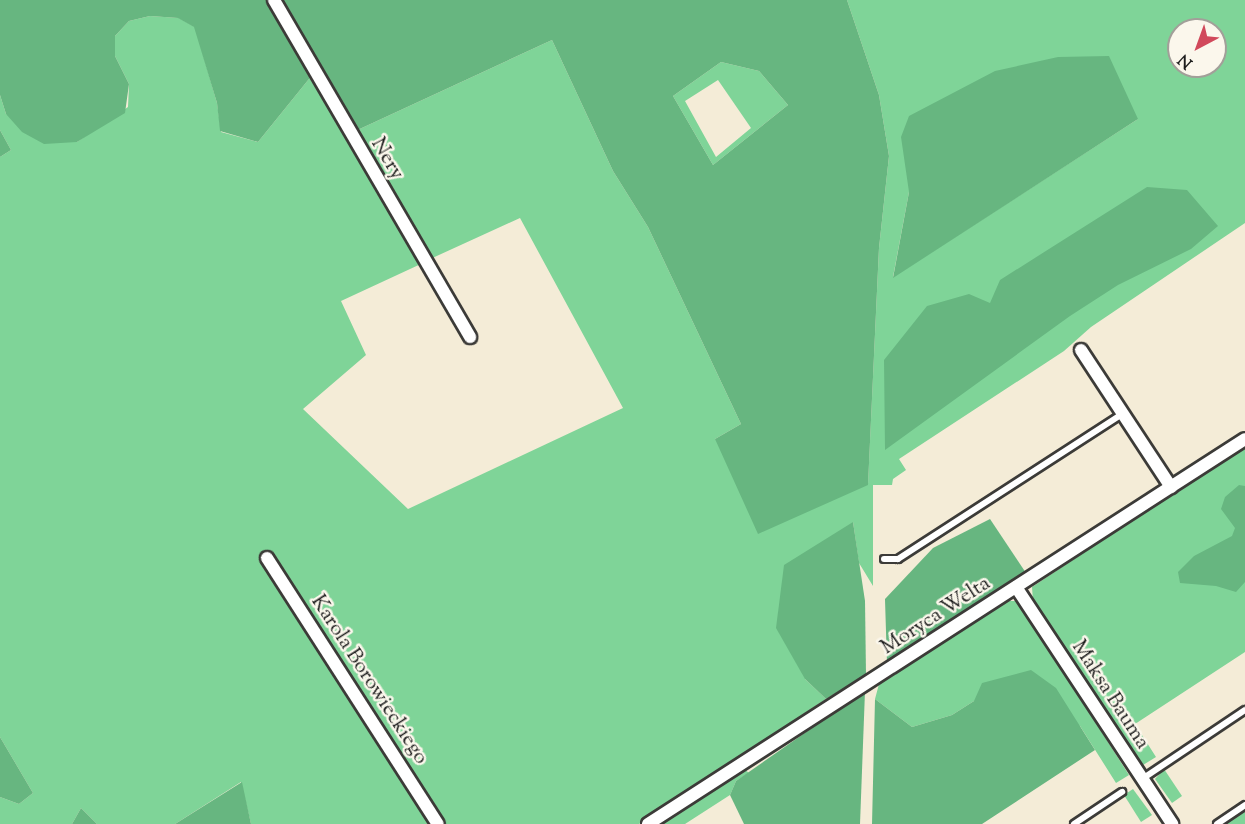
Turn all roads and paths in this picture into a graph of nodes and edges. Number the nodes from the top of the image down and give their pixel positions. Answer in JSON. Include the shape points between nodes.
{"nodes":[{"id":1,"x":274,"y":0,"type":"edge"},
{"id":2,"x":470,"y":336,"type":"dead end"},
{"id":3,"x":1081,"y":350,"type":"dead end"},
{"id":4,"x":1122,"y":414,"type":"junction"},
{"id":5,"x":1245,"y":439,"type":"edge"},
{"id":6,"x":1171,"y":487,"type":"junction"},
{"id":7,"x":267,"y":558,"type":"dead end"},
{"id":8,"x":884,"y":559,"type":"dead end"},
{"id":9,"x":1016,"y":587,"type":"junction"},
{"id":10,"x":1245,"y":710,"type":"edge"},
{"id":11,"x":1142,"y":779,"type":"junction"},
{"id":12,"x":1122,"y":792,"type":"dead end"},
{"id":13,"x":1245,"y":805,"type":"edge"},
{"id":14,"x":438,"y":824,"type":"edge"},
{"id":15,"x":648,"y":824,"type":"edge"},
{"id":16,"x":1074,"y":824,"type":"edge"},
{"id":17,"x":1172,"y":824,"type":"edge"},
{"id":18,"x":1217,"y":824,"type":"edge"}],
"edges":[{"from":1,"to":2,"type":"street","name":"Nery"},
{"from":3,"to":4,"type":"street"},
{"from":4,"to":6,"type":"street"},
{"from":4,"to":8,"type":"lane","via":[[898,559]]},
{"from":5,"to":6,"type":"street","name":"Moryca Welta"},
{"from":6,"to":9,"type":"street","name":"Moryca Welta"},
{"from":7,"to":14,"type":"street","name":"Karola Borowieckiego"},
{"from":9,"to":11,"type":"street","name":"Maksa Bauma"},
{"from":9,"to":15,"type":"street","name":"Moryca Welta"},
{"from":10,"to":11,"type":"lane"},
{"from":11,"to":17,"type":"street","name":"Maksa Bauma"},
{"from":12,"to":16,"type":"lane"},
{"from":13,"to":18,"type":"lane"}]}
